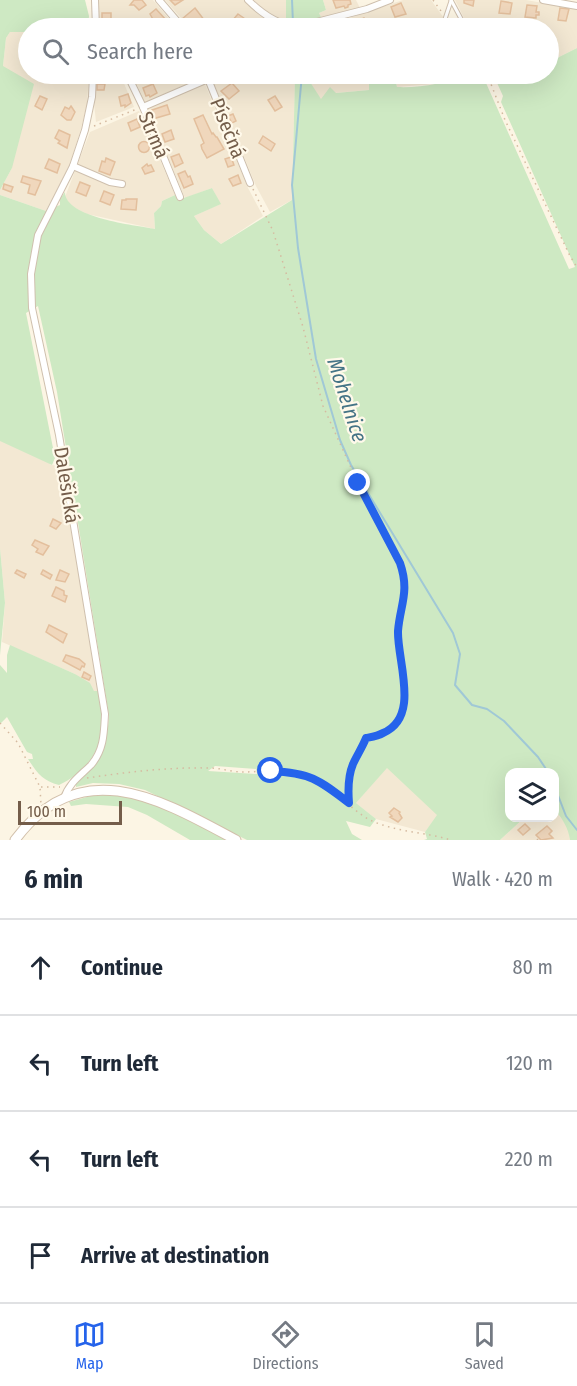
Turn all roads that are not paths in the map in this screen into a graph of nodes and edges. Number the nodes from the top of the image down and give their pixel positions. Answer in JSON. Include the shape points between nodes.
{"nodes":[{"id":1,"x":95,"y":0,"type":"edge"},
{"id":2,"x":159,"y":0,"type":"edge"},
{"id":3,"x":248,"y":0,"type":"edge"},
{"id":4,"x":390,"y":0,"type":"edge"},
{"id":5,"x":543,"y":0,"type":"edge"},
{"id":6,"x":452,"y":1,"type":"edge"},
{"id":7,"x":577,"y":6,"type":"edge"},
{"id":8,"x":96,"y":18,"type":"edge"},
{"id":9,"x":174,"y":18,"type":"edge"},
{"id":10,"x":271,"y":18,"type":"edge"},
{"id":11,"x":334,"y":18,"type":"edge"},
{"id":12,"x":446,"y":18,"type":"edge"},
{"id":13,"x":461,"y":18,"type":"edge"},
{"id":14,"x":93,"y":84,"type":"edge"},
{"id":15,"x":132,"y":84,"type":"edge"},
{"id":16,"x":190,"y":84,"type":"edge"},
{"id":17,"x":210,"y":84,"type":"edge"},
{"id":18,"x":143,"y":107,"type":"junction"},
{"id":19,"x":73,"y":166,"type":"junction"},
{"id":20,"x":250,"y":183,"type":"road end"},
{"id":21,"x":122,"y":184,"type":"dead end"},
{"id":22,"x":180,"y":197,"type":"dead end"},
{"id":23,"x":64,"y":799,"type":"junction"},
{"id":24,"x":15,"y":840,"type":"edge"},
{"id":25,"x":236,"y":840,"type":"edge"}],
"edges":[{"from":1,"to":8,"type":"street"},
{"from":2,"to":9,"type":"street"},
{"from":3,"to":10,"type":"street"},
{"from":4,"to":11,"type":"street"},
{"from":5,"to":7,"type":"street"},
{"from":6,"to":12,"type":"lane"},
{"from":6,"to":13,"type":"lane"},
{"from":14,"to":19,"type":"street","name":"Dalešická","via":[[85,130]]},
{"from":15,"to":18,"type":"street","name":"Strmá"},
{"from":16,"to":18,"type":"street"},
{"from":17,"to":20,"type":"street","name":"Písečná"},
{"from":18,"to":22,"type":"street","name":"Strmá"},
{"from":19,"to":21,"type":"street"},
{"from":19,"to":23,"type":"street","name":"Dalešická","via":[[38,235],[32,274],[33,308],[59,435],[105,714],[99,751],[67,788]]},
{"from":23,"to":24,"type":"street","via":[[43,812]]},
{"from":23,"to":25,"type":"street","via":[[102,789],[136,793]]}]}
